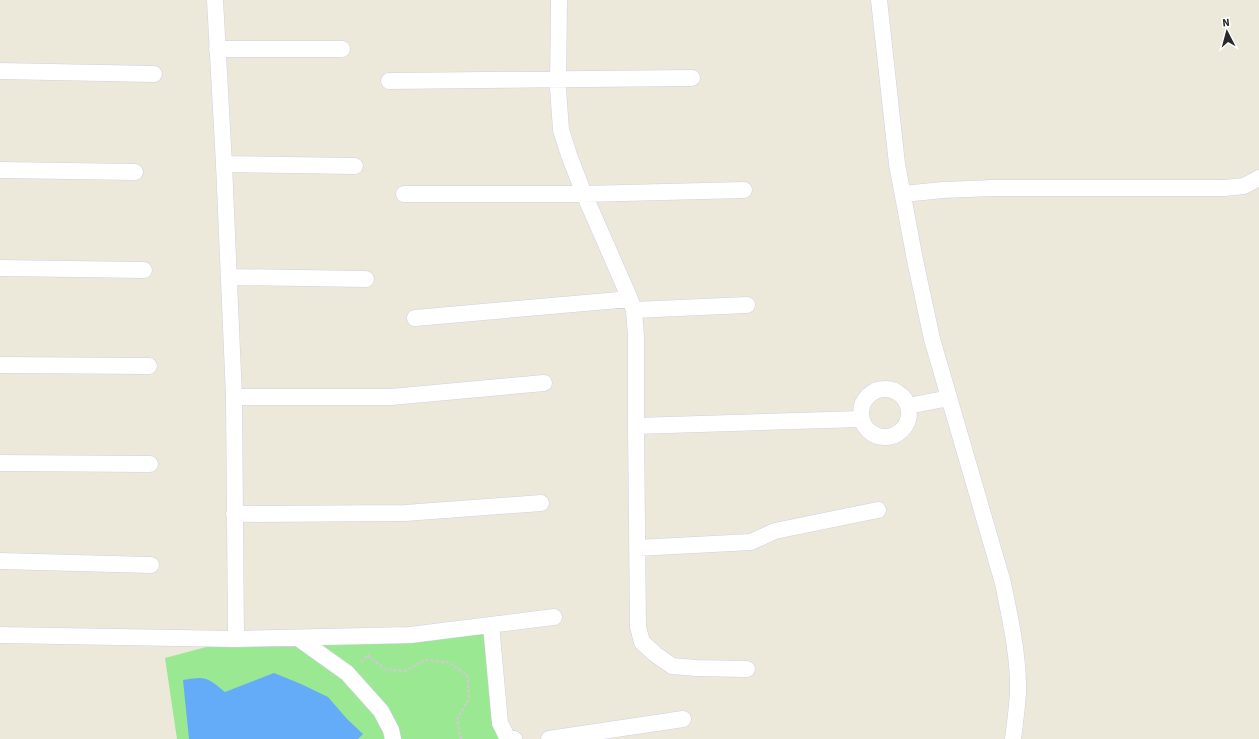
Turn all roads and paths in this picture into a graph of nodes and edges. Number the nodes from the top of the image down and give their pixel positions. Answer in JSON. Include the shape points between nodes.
{"nodes":[{"id":1,"x":215,"y":0,"type":"edge"},
{"id":2,"x":559,"y":0,"type":"edge"},
{"id":3,"x":879,"y":0,"type":"edge"},
{"id":4,"x":217,"y":49,"type":"junction"},
{"id":5,"x":342,"y":49,"type":"dead end"},
{"id":6,"x":0,"y":71,"type":"edge"},
{"id":7,"x":154,"y":74,"type":"dead end"},
{"id":8,"x":692,"y":78,"type":"dead end"},
{"id":9,"x":558,"y":79,"type":"junction"},
{"id":10,"x":389,"y":82,"type":"dead end"},
{"id":11,"x":224,"y":164,"type":"junction"},
{"id":12,"x":354,"y":166,"type":"dead end"},
{"id":13,"x":0,"y":170,"type":"edge"},
{"id":14,"x":135,"y":172,"type":"dead end"},
{"id":15,"x":1259,"y":178,"type":"edge"},
{"id":16,"x":744,"y":190,"type":"dead end"},
{"id":17,"x":404,"y":194,"type":"dead end"},
{"id":18,"x":584,"y":194,"type":"junction"},
{"id":19,"x":903,"y":194,"type":"junction"},
{"id":20,"x":0,"y":268,"type":"edge"},
{"id":21,"x":144,"y":270,"type":"dead end"},
{"id":22,"x":229,"y":277,"type":"junction"},
{"id":23,"x":366,"y":279,"type":"dead end"},
{"id":24,"x":747,"y":304,"type":"dead end"},
{"id":25,"x":632,"y":305,"type":"junction"},
{"id":26,"x":415,"y":318,"type":"dead end"},
{"id":27,"x":0,"y":365,"type":"edge"},
{"id":28,"x":149,"y":366,"type":"dead end"},
{"id":29,"x":544,"y":383,"type":"dead end"},
{"id":30,"x":234,"y":397,"type":"junction"},
{"id":31,"x":949,"y":398,"type":"junction"},
{"id":32,"x":908,"y":406,"type":"junction"},
{"id":33,"x":861,"y":419,"type":"junction"},
{"id":34,"x":636,"y":426,"type":"junction"},
{"id":35,"x":0,"y":463,"type":"edge"},
{"id":36,"x":150,"y":464,"type":"dead end"},
{"id":37,"x":541,"y":502,"type":"dead end"},
{"id":38,"x":878,"y":510,"type":"dead end"},
{"id":39,"x":234,"y":514,"type":"junction"},
{"id":40,"x":637,"y":548,"type":"junction"},
{"id":41,"x":0,"y":562,"type":"edge"},
{"id":42,"x":151,"y":565,"type":"dead end"},
{"id":43,"x":554,"y":617,"type":"dead end"},
{"id":44,"x":491,"y":625,"type":"junction"},
{"id":45,"x":0,"y":635,"type":"edge"},
{"id":46,"x":371,"y":636,"type":"junction"},
{"id":47,"x":298,"y":638,"type":"junction"},
{"id":48,"x":236,"y":639,"type":"junction"},
{"id":49,"x":368,"y":656,"type":"junction"},
{"id":50,"x":747,"y":669,"type":"dead end"},
{"id":51,"x":347,"y":672,"type":"junction"},
{"id":52,"x":684,"y":719,"type":"dead end"},
{"id":53,"x":393,"y":739,"type":"edge"},
{"id":54,"x":461,"y":739,"type":"edge"},
{"id":55,"x":514,"y":739,"type":"edge"},
{"id":56,"x":549,"y":739,"type":"edge"},
{"id":57,"x":1013,"y":739,"type":"edge"}],
"edges":[{"from":1,"to":4,"type":"street"},
{"from":2,"to":9,"type":"street"},
{"from":3,"to":19,"type":"street","via":[[897,164]]},
{"from":4,"to":5,"type":"street"},
{"from":4,"to":11,"type":"street"},
{"from":6,"to":7,"type":"street"},
{"from":8,"to":9,"type":"street"},
{"from":9,"to":10,"type":"street"},
{"from":9,"to":18,"type":"street","via":[[562,130]]},
{"from":11,"to":12,"type":"street"},
{"from":11,"to":22,"type":"street"},
{"from":13,"to":14,"type":"street"},
{"from":15,"to":19,"type":"street","via":[[1244,186],[1225,188],[993,188]]},
{"from":16,"to":18,"type":"street"},
{"from":17,"to":18,"type":"street"},
{"from":18,"to":25,"type":"street"},
{"from":19,"to":31,"type":"street","via":[[932,339]]},
{"from":20,"to":21,"type":"street"},
{"from":22,"to":23,"type":"street"},
{"from":22,"to":30,"type":"street"},
{"from":24,"to":25,"type":"street"},
{"from":25,"to":26,"type":"street"},
{"from":25,"to":34,"type":"street","via":[[636,336]]},
{"from":27,"to":28,"type":"street"},
{"from":29,"to":30,"type":"street","via":[[391,397]]},
{"from":30,"to":39,"type":"street"},
{"from":31,"to":32,"type":"street"},
{"from":31,"to":57,"type":"street","via":[[1003,583],[1009,612],[1018,692]]},
{"from":32,"to":33,"type":"street","via":[[902,395],[891,389],[878,390],[867,396],[861,407]]},
{"from":32,"to":33,"type":"street","via":[[908,418],[902,430],[891,436],[879,436],[868,430]]},
{"from":33,"to":34,"type":"street"},
{"from":34,"to":40,"type":"street"},
{"from":35,"to":36,"type":"street"},
{"from":37,"to":39,"type":"street","via":[[405,513]]},
{"from":38,"to":40,"type":"street","via":[[775,531],[751,542]]},
{"from":39,"to":48,"type":"street"},
{"from":40,"to":50,"type":"street","via":[[638,627],[642,642],[672,666]]},
{"from":41,"to":42,"type":"street"},
{"from":43,"to":44,"type":"street"},
{"from":44,"to":46,"type":"street","via":[[410,635]]},
{"from":44,"to":55,"type":"street","via":[[500,723],[507,737]]},
{"from":45,"to":48,"type":"street"},
{"from":46,"to":47,"type":"street"},
{"from":46,"to":49,"type":"path"},
{"from":47,"to":48,"type":"street"},
{"from":47,"to":51,"type":"street"},
{"from":49,"to":51,"type":"path"},
{"from":49,"to":54,"type":"path","via":[[385,669],[404,671],[426,660],[450,663],[467,675],[469,698],[457,720]]},
{"from":51,"to":53,"type":"street","via":[[381,711]]},
{"from":52,"to":56,"type":"street"}]}
